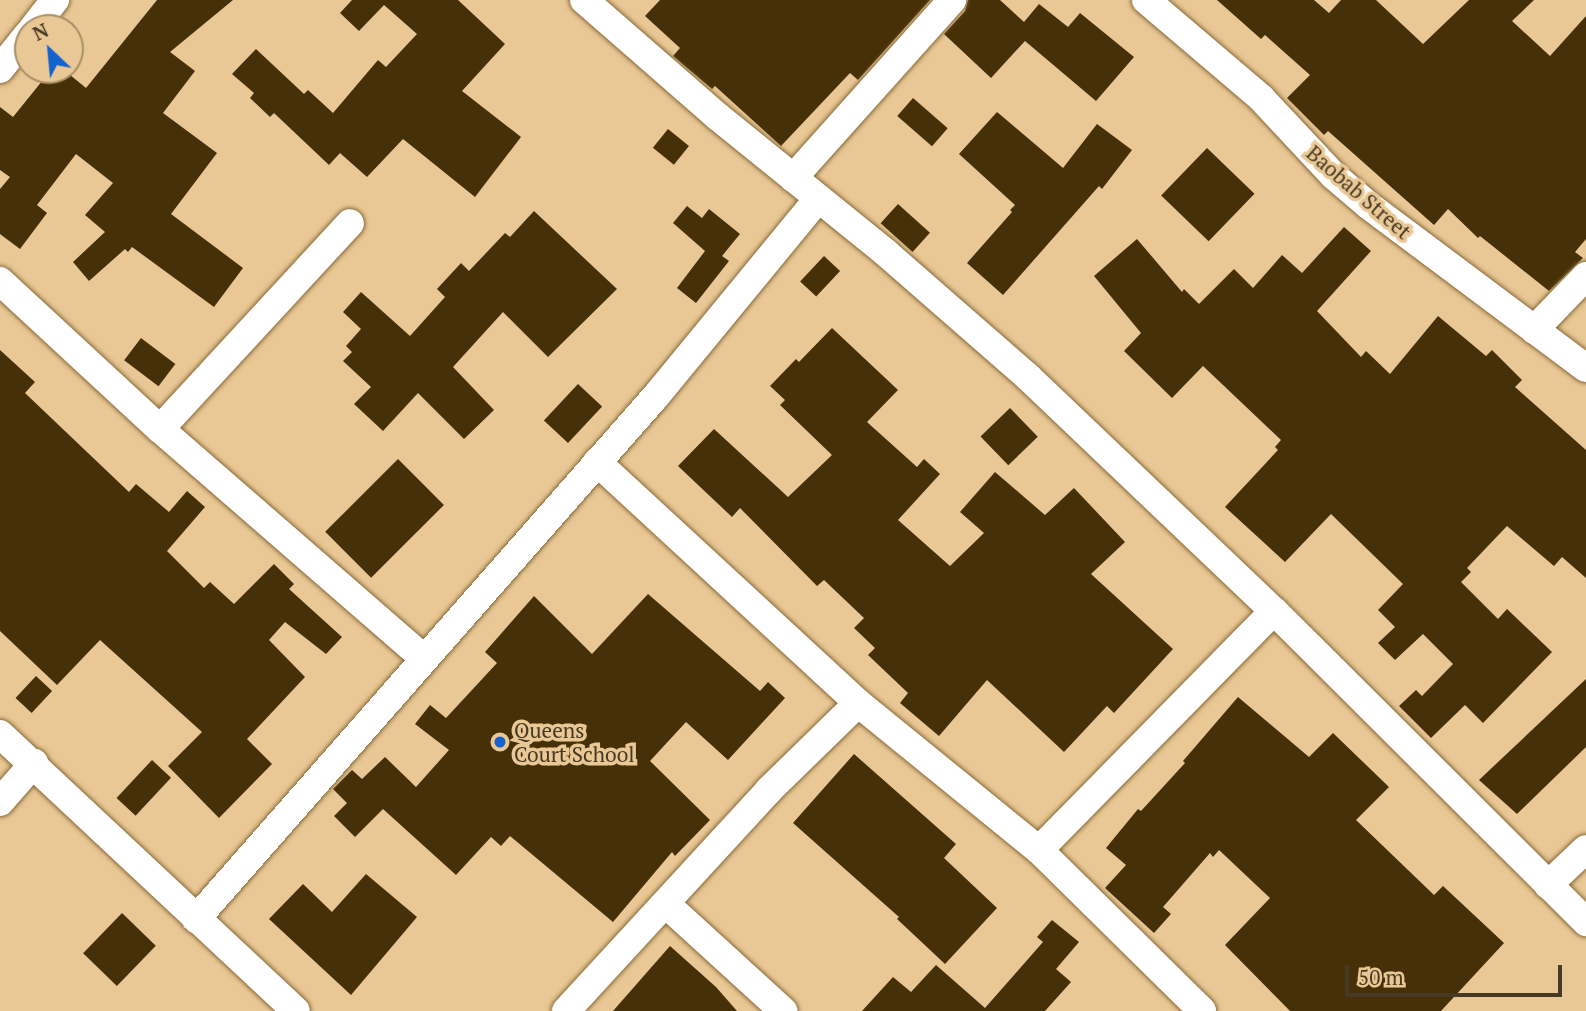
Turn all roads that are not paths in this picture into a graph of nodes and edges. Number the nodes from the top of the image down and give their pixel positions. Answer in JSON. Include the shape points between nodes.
{"nodes":[{"id":1,"x":55,"y":0,"type":"edge"},
{"id":2,"x":952,"y":0,"type":"edge"},
{"id":3,"x":1146,"y":0,"type":"edge"},
{"id":4,"x":602,"y":6,"type":"edge"},
{"id":5,"x":44,"y":14,"type":"edge"},
{"id":6,"x":14,"y":52,"type":"edge"},
{"id":7,"x":0,"y":69,"type":"edge"},
{"id":8,"x":793,"y":178,"type":"junction"},
{"id":9,"x":818,"y":199,"type":"junction"},
{"id":10,"x":350,"y":223,"type":"dead end"},
{"id":11,"x":1586,"y":276,"type":"edge"},
{"id":12,"x":0,"y":281,"type":"edge"},
{"id":13,"x":1534,"y":330,"type":"junction"},
{"id":14,"x":1586,"y":368,"type":"edge"},
{"id":15,"x":160,"y":429,"type":"junction"},
{"id":16,"x":597,"y":462,"type":"junction"},
{"id":17,"x":1273,"y":611,"type":"junction"},
{"id":18,"x":424,"y":658,"type":"junction"},
{"id":19,"x":858,"y":703,"type":"junction"},
{"id":20,"x":0,"y":734,"type":"edge"},
{"id":21,"x":34,"y":763,"type":"junction"},
{"id":22,"x":0,"y":802,"type":"edge"},
{"id":23,"x":1586,"y":849,"type":"edge"},
{"id":24,"x":1039,"y":850,"type":"junction"},
{"id":25,"x":1548,"y":885,"type":"junction"},
{"id":26,"x":666,"y":904,"type":"junction"},
{"id":27,"x":196,"y":919,"type":"junction"},
{"id":28,"x":1586,"y":922,"type":"edge"},
{"id":29,"x":296,"y":1011,"type":"edge"},
{"id":30,"x":566,"y":1011,"type":"edge"},
{"id":31,"x":783,"y":1011,"type":"edge"},
{"id":32,"x":1202,"y":1011,"type":"edge"}],
"edges":[{"from":1,"to":5,"type":"street"},
{"from":2,"to":8,"type":"street"},
{"from":3,"to":13,"type":"street","name":"Baobab Street","via":[[1261,98],[1334,176],[1368,205]]},
{"from":4,"to":8,"type":"street"},
{"from":6,"to":7,"type":"street"},
{"from":8,"to":9,"type":"street"},
{"from":9,"to":16,"type":"street"},
{"from":9,"to":17,"type":"street","via":[[1028,377]]},
{"from":10,"to":15,"type":"street"},
{"from":11,"to":13,"type":"street"},
{"from":12,"to":15,"type":"street"},
{"from":13,"to":14,"type":"street","name":"Baobab Street"},
{"from":15,"to":18,"type":"street"},
{"from":16,"to":18,"type":"street"},
{"from":16,"to":19,"type":"street"},
{"from":17,"to":24,"type":"street"},
{"from":17,"to":25,"type":"street"},
{"from":18,"to":27,"type":"street"},
{"from":19,"to":24,"type":"street"},
{"from":19,"to":26,"type":"street","via":[[769,790]]},
{"from":20,"to":21,"type":"street"},
{"from":21,"to":22,"type":"street"},
{"from":21,"to":27,"type":"street"},
{"from":23,"to":25,"type":"street"},
{"from":24,"to":32,"type":"street"},
{"from":25,"to":28,"type":"street"},
{"from":26,"to":30,"type":"street"},
{"from":26,"to":31,"type":"street"},
{"from":27,"to":29,"type":"street"}]}
